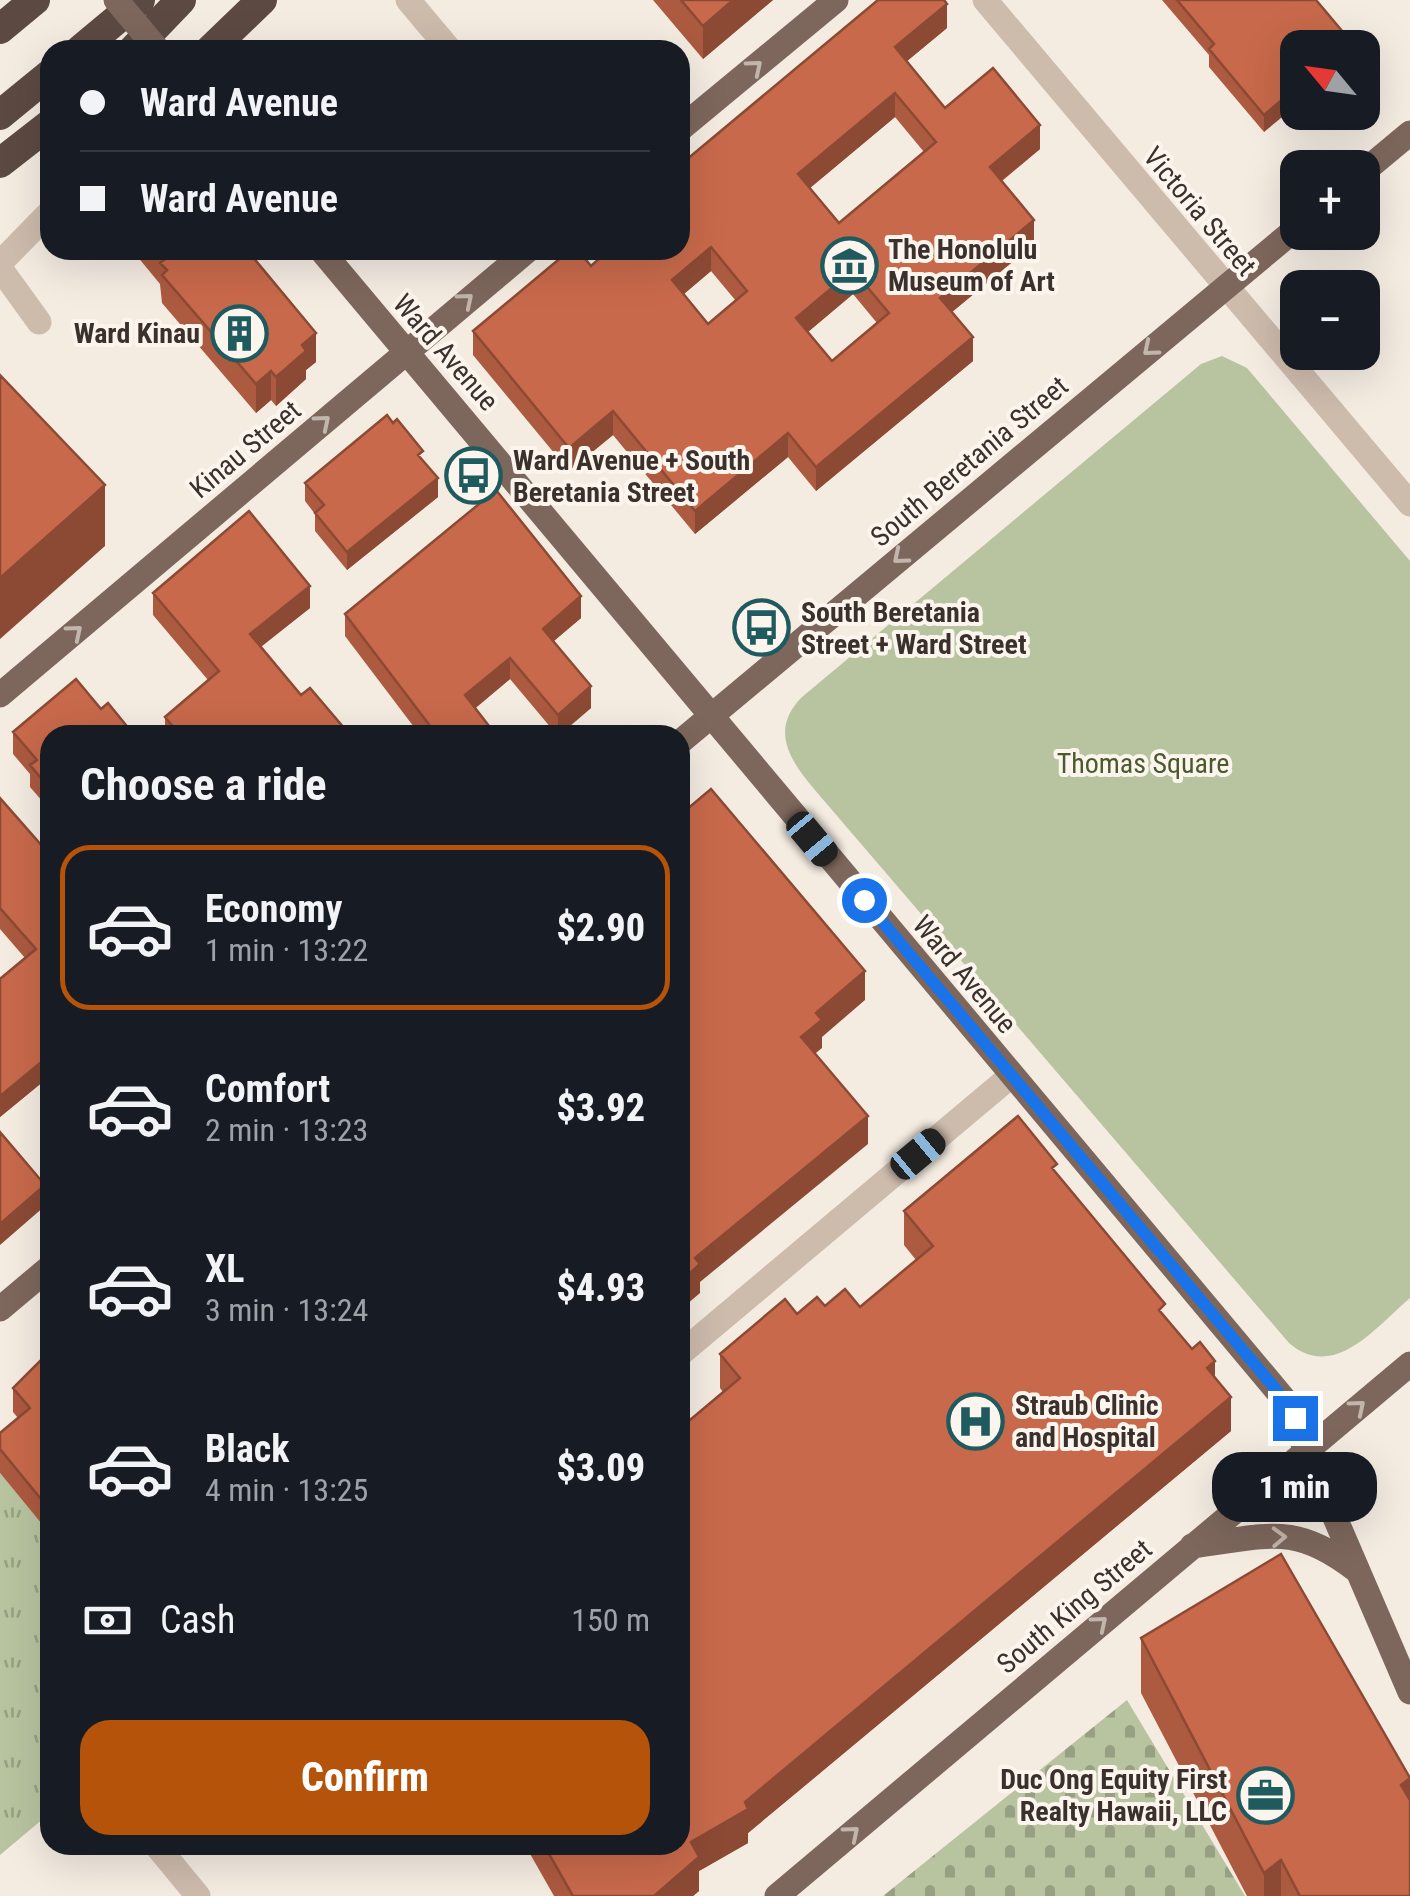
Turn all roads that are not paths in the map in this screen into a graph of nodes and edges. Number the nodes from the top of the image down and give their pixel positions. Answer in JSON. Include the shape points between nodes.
{"nodes":[{"id":1,"x":35,"y":0,"type":"edge"},
{"id":2,"x":116,"y":0,"type":"edge"},
{"id":3,"x":140,"y":0,"type":"edge"},
{"id":4,"x":181,"y":0,"type":"edge"},
{"id":5,"x":262,"y":0,"type":"edge"},
{"id":6,"x":408,"y":0,"type":"edge"},
{"id":7,"x":836,"y":0,"type":"edge"},
{"id":8,"x":984,"y":0,"type":"edge"},
{"id":9,"x":0,"y":29,"type":"edge"},
{"id":10,"x":92,"y":40,"type":"edge"},
{"id":11,"x":143,"y":40,"type":"edge"},
{"id":12,"x":150,"y":40,"type":"edge"},
{"id":13,"x":220,"y":40,"type":"edge"},
{"id":14,"x":442,"y":40,"type":"edge"},
{"id":15,"x":40,"y":82,"type":"edge"},
{"id":16,"x":0,"y":115,"type":"edge"},
{"id":17,"x":690,"y":121,"type":"edge"},
{"id":18,"x":40,"y":132,"type":"edge"},
{"id":19,"x":1410,"y":133,"type":"edge"},
{"id":20,"x":1380,"y":158,"type":"edge"},
{"id":21,"x":0,"y":163,"type":"edge"},
{"id":22,"x":40,"y":223,"type":"edge"},
{"id":23,"x":1280,"y":243,"type":"edge"},
{"id":24,"x":329,"y":260,"type":"edge"},
{"id":25,"x":516,"y":260,"type":"edge"},
{"id":26,"x":0,"y":266,"type":"edge"},
{"id":27,"x":1225,"y":287,"type":"junction"},
{"id":28,"x":40,"y":322,"type":"dead end"},
{"id":29,"x":407,"y":354,"type":"junction"},
{"id":30,"x":1410,"y":504,"type":"edge"},
{"id":31,"x":0,"y":694,"type":"edge"},
{"id":32,"x":710,"y":717,"type":"junction"},
{"id":33,"x":690,"y":734,"type":"edge"},
{"id":34,"x":1012,"y":1075,"type":"junction"},
{"id":35,"x":40,"y":1276,"type":"edge"},
{"id":36,"x":0,"y":1309,"type":"edge"},
{"id":37,"x":690,"y":1346,"type":"edge"},
{"id":38,"x":1410,"y":1364,"type":"edge"},
{"id":39,"x":1306,"y":1450,"type":"junction"},
{"id":40,"x":1192,"y":1546,"type":"junction"},
{"id":41,"x":1356,"y":1571,"type":"junction"},
{"id":42,"x":1410,"y":1692,"type":"edge"},
{"id":43,"x":164,"y":1855,"type":"edge"},
{"id":44,"x":198,"y":1896,"type":"edge"},
{"id":45,"x":777,"y":1896,"type":"edge"}],
"edges":[{"from":1,"to":9,"type":"highway"},
{"from":2,"to":12,"type":"main road","bridge":true},
{"from":3,"to":10,"type":"highway"},
{"from":4,"to":11,"type":"highway"},
{"from":5,"to":13,"type":"highway"},
{"from":6,"to":14,"type":"street"},
{"from":17,"to":7,"type":"main road","one_way":true},
{"from":8,"to":27,"type":"street","name":"Victoria Street"},
{"from":15,"to":16,"type":"highway"},
{"from":18,"to":21,"type":"highway"},
{"from":19,"to":20,"type":"main road"},
{"from":22,"to":26,"type":"street"},
{"from":23,"to":27,"type":"main road","name":"South Beretania Street"},
{"from":24,"to":29,"type":"main road","name":"Ward Avenue"},
{"from":29,"to":25,"type":"main road","name":"Kinau Street","one_way":true},
{"from":26,"to":28,"type":"street"},
{"from":27,"to":30,"type":"street","name":"Victoria Street"},
{"from":27,"to":32,"type":"main road","name":"South Beretania Street","one_way":true},
{"from":31,"to":29,"type":"main road","name":"Kinau Street","one_way":true},
{"from":29,"to":32,"type":"main road","name":"Ward Avenue"},
{"from":32,"to":33,"type":"main road","name":"South Beretania Street"},
{"from":32,"to":34,"type":"main road","name":"Ward Avenue"},
{"from":34,"to":37,"type":"street"},
{"from":34,"to":39,"type":"main road","name":"Ward Avenue","via":[[1284,1399]]},
{"from":35,"to":36,"type":"main road"},
{"from":39,"to":38,"type":"main road","name":"South King Street","one_way":true},
{"from":39,"to":40,"type":"main road","name":"South King Street"},
{"from":39,"to":41,"type":"main road","name":"Ward Avenue"},
{"from":40,"to":41,"type":"main road","one_way":true,"via":[[1293,1535],[1320,1544]]},
{"from":45,"to":40,"type":"main road","name":"South King Street","one_way":true},
{"from":41,"to":42,"type":"main road","name":"Ward Avenue"},
{"from":43,"to":44,"type":"street"}]}
